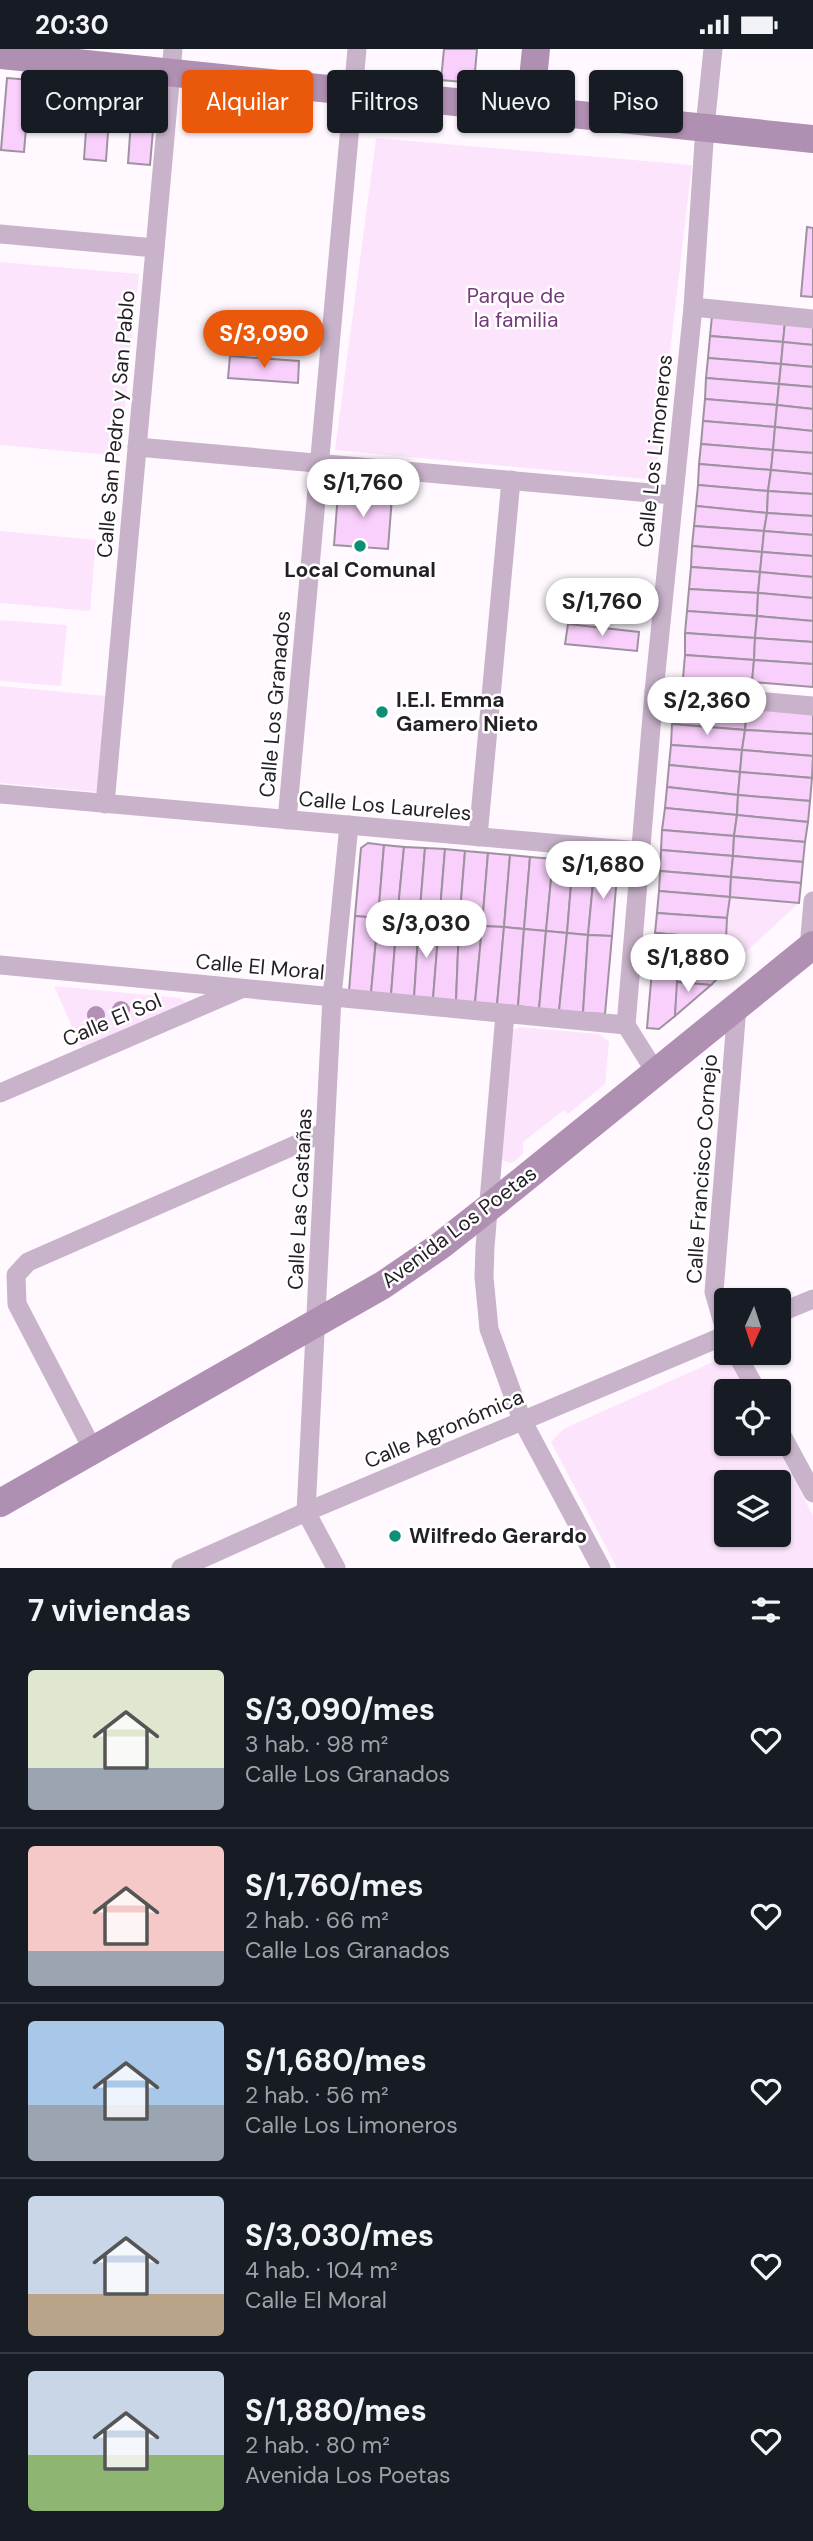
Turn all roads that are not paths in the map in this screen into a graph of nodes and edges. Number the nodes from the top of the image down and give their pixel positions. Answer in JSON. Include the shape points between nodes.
{"nodes":[{"id":1,"x":357,"y":49,"type":"edge"},
{"id":2,"x":536,"y":49,"type":"edge"},
{"id":3,"x":713,"y":49,"type":"edge"},
{"id":4,"x":0,"y":55,"type":"edge"},
{"id":5,"x":172,"y":61,"type":"edge"},
{"id":6,"x":355,"y":70,"type":"edge"},
{"id":7,"x":534,"y":70,"type":"edge"},
{"id":8,"x":327,"y":87,"type":"edge"},
{"id":9,"x":575,"y":114,"type":"edge"},
{"id":10,"x":705,"y":127,"type":"junction"},
{"id":11,"x":349,"y":133,"type":"edge"},
{"id":12,"x":813,"y":139,"type":"edge"},
{"id":13,"x":0,"y":234,"type":"edge"},
{"id":14,"x":155,"y":248,"type":"junction"},
{"id":15,"x":693,"y":307,"type":"junction"},
{"id":16,"x":813,"y":319,"type":"edge"},
{"id":17,"x":137,"y":447,"type":"junction"},
{"id":18,"x":319,"y":463,"type":"junction"},
{"id":19,"x":511,"y":480,"type":"junction"},
{"id":20,"x":673,"y":495,"type":"junction"},
{"id":21,"x":654,"y":692,"type":"junction"},
{"id":22,"x":813,"y":706,"type":"edge"},
{"id":23,"x":0,"y":794,"type":"edge"},
{"id":24,"x":105,"y":804,"type":"junction"},
{"id":25,"x":287,"y":820,"type":"junction"},
{"id":26,"x":349,"y":825,"type":"junction"},
{"id":27,"x":478,"y":837,"type":"junction"},
{"id":28,"x":640,"y":851,"type":"junction"},
{"id":29,"x":813,"y":901,"type":"edge"},
{"id":30,"x":811,"y":947,"type":"edge"},
{"id":31,"x":0,"y":965,"type":"edge"},
{"id":32,"x":242,"y":989,"type":"junction"},
{"id":33,"x":332,"y":997,"type":"junction"},
{"id":34,"x":737,"y":1007,"type":"junction"},
{"id":35,"x":505,"y":1014,"type":"junction"},
{"id":36,"x":626,"y":1025,"type":"junction"},
{"id":37,"x":656,"y":1073,"type":"junction"},
{"id":38,"x":0,"y":1093,"type":"edge"},
{"id":39,"x":325,"y":1132,"type":"junction"},
{"id":40,"x":487,"y":1209,"type":"junction"},
{"id":41,"x":714,"y":1288,"type":"edge"},
{"id":42,"x":813,"y":1299,"type":"edge"},
{"id":43,"x":791,"y":1308,"type":"edge"},
{"id":44,"x":317,"y":1323,"type":"junction"},
{"id":45,"x":714,"y":1339,"type":"edge"},
{"id":46,"x":522,"y":1420,"type":"junction"},
{"id":47,"x":93,"y":1450,"type":"junction"},
{"id":48,"x":791,"y":1452,"type":"edge"},
{"id":49,"x":813,"y":1493,"type":"edge"},
{"id":50,"x":0,"y":1503,"type":"edge"},
{"id":51,"x":306,"y":1511,"type":"junction"},
{"id":52,"x":181,"y":1568,"type":"edge"},
{"id":53,"x":336,"y":1568,"type":"edge"},
{"id":54,"x":601,"y":1568,"type":"edge"}],
"edges":[{"from":1,"to":6,"type":"street","name":"Calle Los Granados"},
{"from":2,"to":7,"type":"street"},
{"from":3,"to":10,"type":"street","name":"Calle Los Limoneros"},
{"from":4,"to":5,"type":"street"},
{"from":5,"to":8,"type":"street"},
{"from":5,"to":14,"type":"street","name":"Calle San Pedro y San Pablo"},
{"from":9,"to":10,"type":"street"},
{"from":10,"to":12,"type":"street"},
{"from":10,"to":15,"type":"street","name":"Calle Los Limoneros"},
{"from":11,"to":18,"type":"street","name":"Calle Los Granados"},
{"from":13,"to":14,"type":"street"},
{"from":14,"to":17,"type":"street","name":"Calle San Pedro y San Pablo"},
{"from":15,"to":16,"type":"street"},
{"from":15,"to":20,"type":"street","name":"Calle Los Limoneros"},
{"from":17,"to":18,"type":"street"},
{"from":17,"to":24,"type":"street","name":"Calle San Pedro y San Pablo"},
{"from":18,"to":19,"type":"street"},
{"from":18,"to":25,"type":"street","name":"Calle Los Granados"},
{"from":19,"to":20,"type":"street"},
{"from":19,"to":27,"type":"street"},
{"from":20,"to":21,"type":"street","name":"Calle Los Limoneros"},
{"from":21,"to":22,"type":"street"},
{"from":21,"to":28,"type":"street","name":"Calle Los Limoneros"},
{"from":23,"to":24,"type":"street","name":"Calle Los Laureles"},
{"from":24,"to":25,"type":"street","name":"Calle Los Laureles"},
{"from":25,"to":26,"type":"street","name":"Calle Los Laureles"},
{"from":26,"to":27,"type":"street","name":"Calle Los Laureles"},
{"from":26,"to":33,"type":"street","name":"Calle Las Castañas"},
{"from":27,"to":28,"type":"street","name":"Calle Los Laureles"},
{"from":28,"to":36,"type":"street","name":"Calle Los Limoneros"},
{"from":29,"to":30,"type":"street"},
{"from":30,"to":34,"type":"street","name":"Avenida Los Poetas"},
{"from":31,"to":32,"type":"street","name":"Calle El Moral"},
{"from":32,"to":33,"type":"street","name":"Calle El Moral"},
{"from":32,"to":38,"type":"street","name":"Calle El Sol"},
{"from":33,"to":35,"type":"street","name":"Calle El Moral"},
{"from":33,"to":39,"type":"street","name":"Calle Las Castañas"},
{"from":34,"to":37,"type":"street","name":"Avenida Los Poetas"},
{"from":34,"to":41,"type":"street","name":"Calle Francisco Cornejo"},
{"from":35,"to":36,"type":"street","name":"Calle El Moral"},
{"from":35,"to":40,"type":"street"},
{"from":36,"to":37,"type":"street"},
{"from":37,"to":40,"type":"street","name":"Avenida Los Poetas"},
{"from":39,"to":44,"type":"street","name":"Calle Las Castañas"},
{"from":39,"to":47,"type":"street","via":[[28,1262],[16,1275],[17,1304]]},
{"from":40,"to":44,"type":"street","name":"Avenida Los Poetas","via":[[383,1285]]},
{"from":40,"to":46,"type":"street","via":[[484,1277],[489,1329]]},
{"from":42,"to":43,"type":"street"},
{"from":44,"to":47,"type":"street","name":"Avenida Los Poetas"},
{"from":44,"to":51,"type":"street","name":"Calle Las Castañas"},
{"from":45,"to":46,"type":"street","name":"Calle Agronómica"},
{"from":46,"to":51,"type":"street","name":"Calle Agronómica"},
{"from":46,"to":54,"type":"street"},
{"from":47,"to":50,"type":"street","name":"Avenida Los Poetas"},
{"from":48,"to":49,"type":"street"},
{"from":51,"to":52,"type":"street","name":"Calle Agronómica"},
{"from":51,"to":53,"type":"street"}]}
